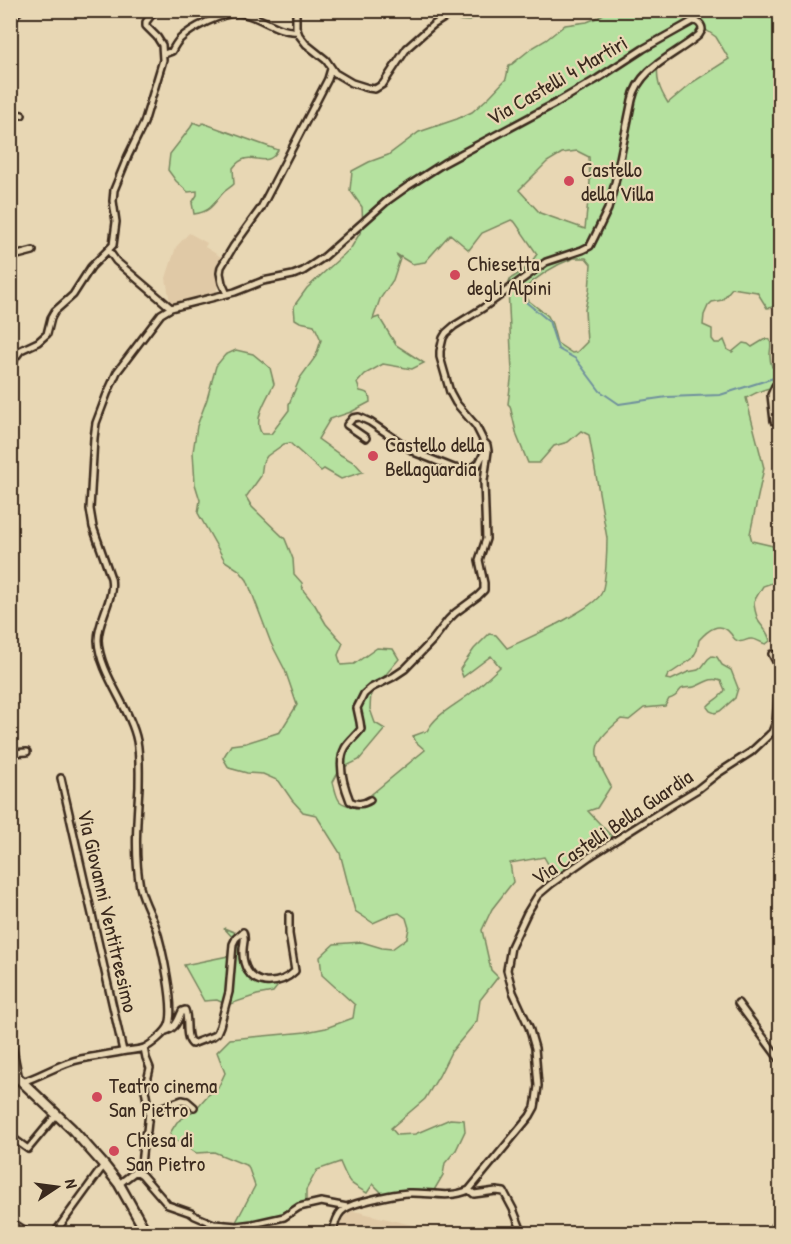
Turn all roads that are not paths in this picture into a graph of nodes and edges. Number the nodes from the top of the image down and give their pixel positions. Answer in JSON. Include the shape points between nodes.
{"nodes":[{"id":1,"x":20,"y":10,"type":"edge"},
{"id":2,"x":155,"y":10,"type":"edge"},
{"id":3,"x":296,"y":10,"type":"edge"},
{"id":4,"x":452,"y":10,"type":"edge"},
{"id":5,"x":703,"y":10,"type":"edge"},
{"id":6,"x":10,"y":21,"type":"edge"},
{"id":7,"x":693,"y":21,"type":"junction"},
{"id":8,"x":297,"y":31,"type":"junction"},
{"id":9,"x":164,"y":54,"type":"junction"},
{"id":10,"x":331,"y":69,"type":"junction"},
{"id":11,"x":10,"y":113,"type":"edge"},
{"id":12,"x":22,"y":116,"type":"dead end"},
{"id":13,"x":33,"y":251,"type":"dead end"},
{"id":14,"x":109,"y":251,"type":"junction"},
{"id":15,"x":10,"y":257,"type":"edge"},
{"id":16,"x":227,"y":294,"type":"junction"},
{"id":17,"x":171,"y":308,"type":"junction"},
{"id":18,"x":10,"y":373,"type":"edge"},
{"id":19,"x":780,"y":384,"type":"edge"},
{"id":20,"x":774,"y":421,"type":"dead end"},
{"id":21,"x":366,"y":438,"type":"dead end"},
{"id":22,"x":483,"y":440,"type":"junction"},
{"id":23,"x":772,"y":654,"type":"dead end"},
{"id":24,"x":27,"y":752,"type":"dead end"},
{"id":25,"x":10,"y":753,"type":"edge"},
{"id":26,"x":61,"y":778,"type":"dead end"},
{"id":27,"x":370,"y":800,"type":"dead end"},
{"id":28,"x":289,"y":915,"type":"dead end"},
{"id":29,"x":738,"y":1003,"type":"dead end"},
{"id":30,"x":165,"y":1032,"type":"junction"},
{"id":31,"x":10,"y":1042,"type":"edge"},
{"id":32,"x":144,"y":1048,"type":"junction"},
{"id":33,"x":123,"y":1052,"type":"junction"},
{"id":34,"x":780,"y":1060,"type":"edge"},
{"id":35,"x":17,"y":1077,"type":"edge"},
{"id":36,"x":194,"y":1107,"type":"dead end"},
{"id":37,"x":149,"y":1112,"type":"junction"},
{"id":38,"x":57,"y":1114,"type":"junction"},
{"id":39,"x":10,"y":1136,"type":"edge"},
{"id":40,"x":104,"y":1165,"type":"junction"},
{"id":41,"x":136,"y":1171,"type":"junction"},
{"id":42,"x":118,"y":1184,"type":"junction"},
{"id":43,"x":469,"y":1190,"type":"junction"},
{"id":44,"x":347,"y":1207,"type":"junction"},
{"id":45,"x":780,"y":1220,"type":"edge"},
{"id":46,"x":10,"y":1221,"type":"edge"},
{"id":47,"x":253,"y":1224,"type":"junction"},
{"id":48,"x":521,"y":1229,"type":"dead end"},
{"id":49,"x":57,"y":1232,"type":"edge"},
{"id":50,"x":30,"y":1233,"type":"edge"},
{"id":51,"x":147,"y":1233,"type":"edge"},
{"id":52,"x":251,"y":1233,"type":"edge"},
{"id":53,"x":332,"y":1233,"type":"edge"},
{"id":54,"x":768,"y":1233,"type":"edge"}],
"edges":[{"from":1,"to":6,"type":"street"},
{"from":2,"to":9,"type":"street","via":[[146,26],[162,45]]},
{"from":3,"to":8,"type":"street"},
{"from":4,"to":10,"type":"street","via":[[407,48],[378,88],[352,83]]},
{"from":5,"to":7,"type":"street"},
{"from":7,"to":16,"type":"street","name":"Via Castelli 4 Martiri","via":[[418,180],[303,271]]},
{"from":7,"to":22,"type":"street","name":"Via Castelli 4 Martiri","via":[[702,28],[698,37],[651,69],[635,89],[608,209],[590,246],[543,264],[454,326],[443,338],[440,357],[450,392]]},
{"from":8,"to":9,"type":"street","via":[[290,32],[239,13],[229,14],[190,31],[170,53]]},
{"from":8,"to":10,"type":"street"},
{"from":9,"to":14,"type":"street","via":[[144,123],[114,190],[116,222]]},
{"from":10,"to":16,"type":"street","via":[[261,208],[221,267]]},
{"from":11,"to":12,"type":"street"},
{"from":13,"to":15,"type":"street"},
{"from":14,"to":17,"type":"street"},
{"from":14,"to":18,"type":"street","via":[[55,311],[47,334],[18,354]]},
{"from":16,"to":17,"type":"street","name":"Via Castelli 4 Martiri"},
{"from":17,"to":30,"type":"street","via":[[153,322],[117,372],[101,407],[94,438],[90,509],[112,586],[98,640],[137,741],[138,867],[141,889],[159,940],[171,1006]]},
{"from":19,"to":20,"type":"street","via":[[771,395]]},
{"from":21,"to":22,"type":"street","via":[[346,425],[352,418],[370,422],[416,453],[460,469],[479,463],[484,453]]},
{"from":22,"to":27,"type":"street","via":[[489,451],[484,481],[486,539],[478,557],[484,590],[455,613],[405,669],[368,690],[360,700],[357,710],[361,728],[345,748],[342,768],[350,801]]},
{"from":23,"to":43,"type":"street","name":"Via Castelli Bella Guardia","via":[[780,669],[780,683],[772,732],[751,752],[579,864],[533,901],[511,947],[507,970],[535,1048],[537,1101],[530,1116]]},
{"from":24,"to":25,"type":"street"},
{"from":26,"to":33,"type":"street","name":"Via Giovanni Ventitreesimo"},
{"from":28,"to":30,"type":"street","via":[[295,971],[287,978],[257,981],[247,972],[243,959],[243,932],[233,944],[229,992],[217,1033],[192,1044],[188,1040],[185,1010]]},
{"from":29,"to":34,"type":"street"},
{"from":30,"to":32,"type":"street"},
{"from":31,"to":35,"type":"street"},
{"from":32,"to":33,"type":"street"},
{"from":32,"to":37,"type":"street","via":[[150,1068],[145,1090]]},
{"from":33,"to":35,"type":"street","via":[[80,1059],[33,1078]]},
{"from":35,"to":38,"type":"street"},
{"from":36,"to":37,"type":"street","via":[[182,1100]]},
{"from":37,"to":41,"type":"street","via":[[141,1165]]},
{"from":38,"to":39,"type":"street","via":[[28,1149]]},
{"from":38,"to":40,"type":"street"},
{"from":40,"to":42,"type":"street"},
{"from":40,"to":49,"type":"street"},
{"from":41,"to":42,"type":"street"},
{"from":41,"to":47,"type":"street","via":[[168,1205],[214,1224]]},
{"from":42,"to":51,"type":"street"},
{"from":43,"to":44,"type":"street","via":[[447,1195],[384,1196]]},
{"from":43,"to":48,"type":"street","via":[[474,1194],[504,1192]]},
{"from":44,"to":47,"type":"street","via":[[321,1202]]},
{"from":44,"to":53,"type":"street","via":[[341,1211]]},
{"from":45,"to":54,"type":"street"},
{"from":46,"to":50,"type":"street"},
{"from":47,"to":52,"type":"street"}]}
